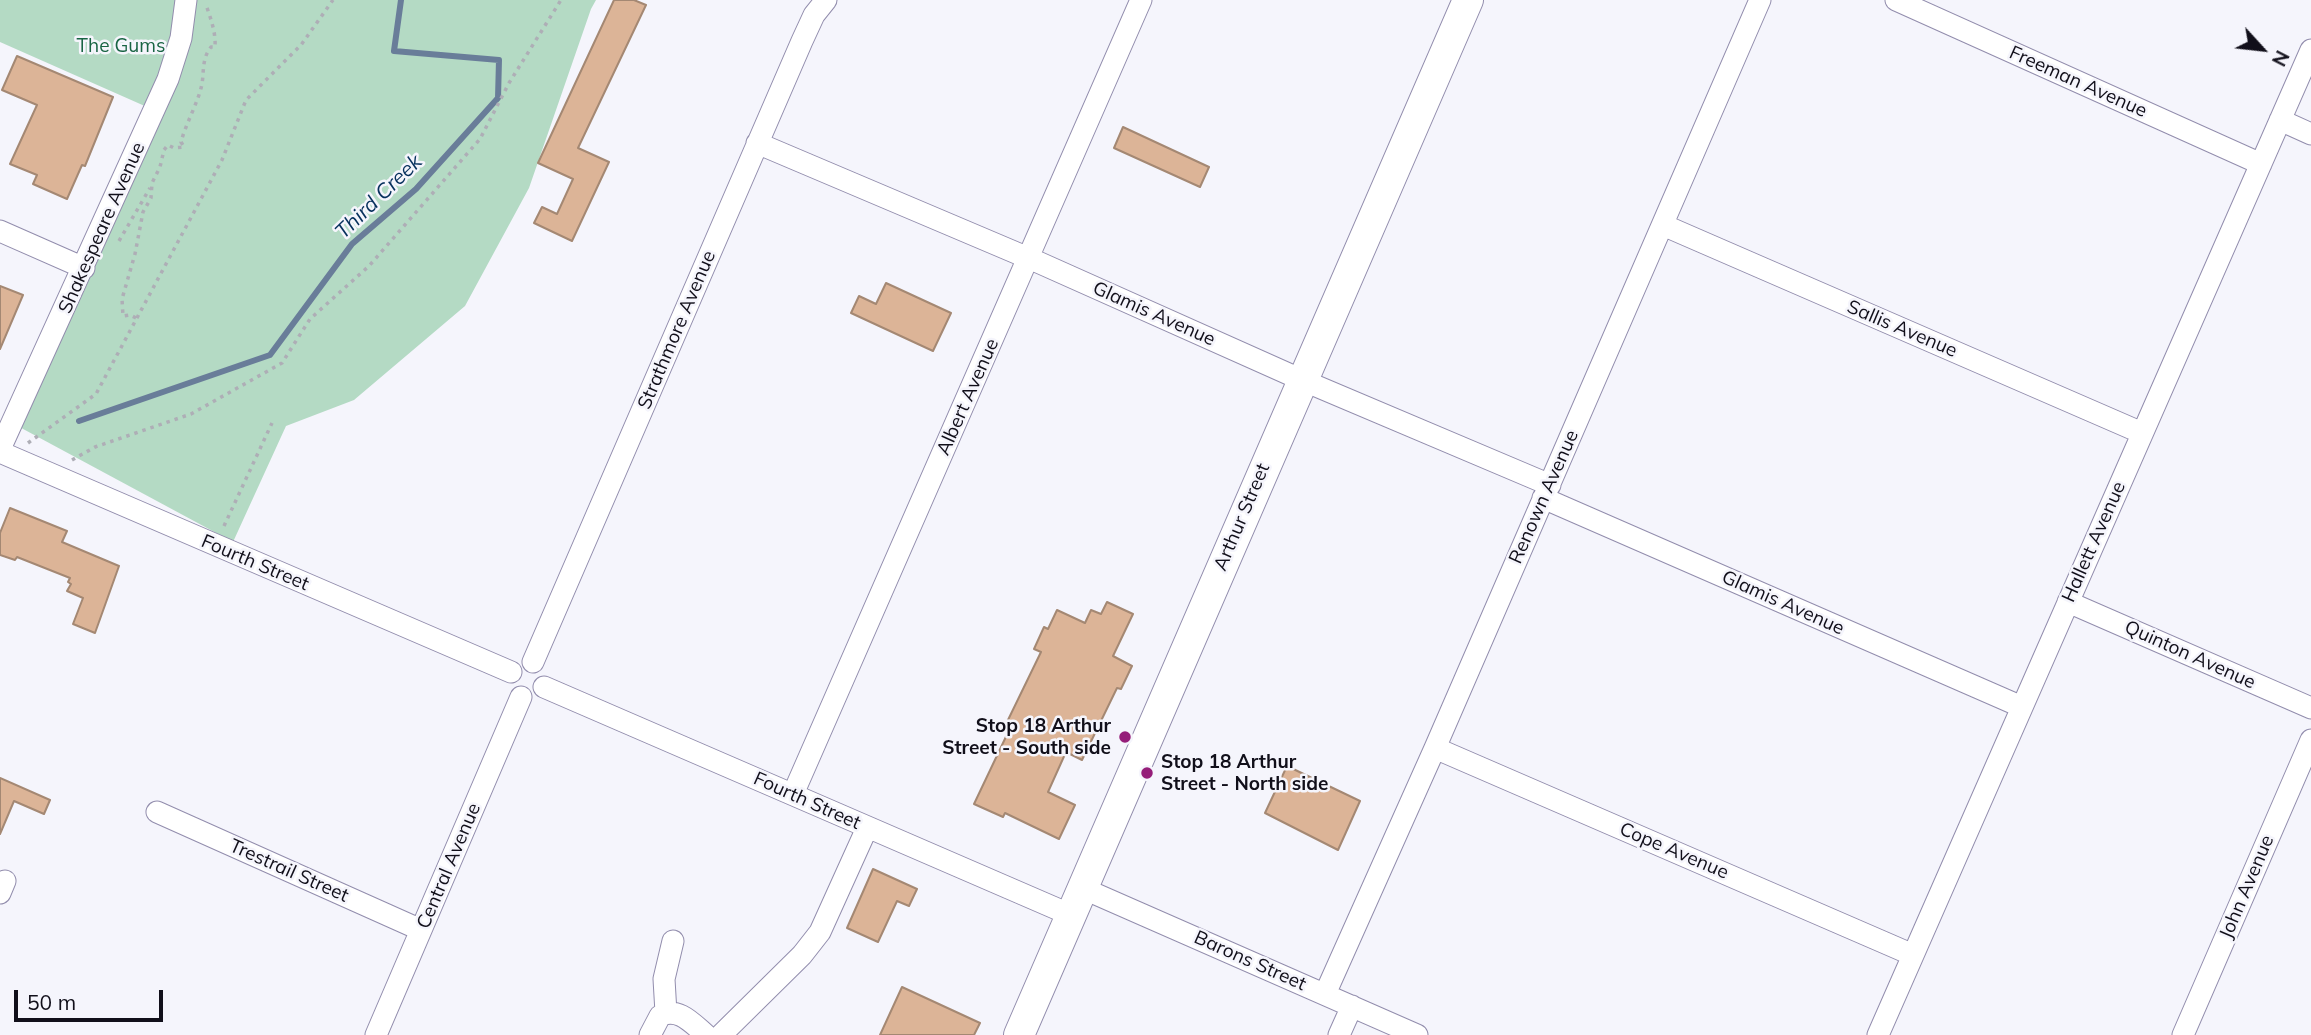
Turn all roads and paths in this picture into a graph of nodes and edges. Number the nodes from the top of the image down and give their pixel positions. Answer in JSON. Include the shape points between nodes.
{"nodes":[{"id":1,"x":186,"y":0,"type":"edge"},
{"id":2,"x":206,"y":0,"type":"edge"},
{"id":3,"x":333,"y":0,"type":"edge"},
{"id":4,"x":561,"y":0,"type":"edge"},
{"id":5,"x":826,"y":0,"type":"edge"},
{"id":6,"x":1141,"y":0,"type":"edge"},
{"id":7,"x":1468,"y":0,"type":"edge"},
{"id":8,"x":1760,"y":0,"type":"edge"},
{"id":9,"x":1896,"y":0,"type":"edge"},
{"id":10,"x":2311,"y":50,"type":"edge"},
{"id":11,"x":2280,"y":120,"type":"junction"},
{"id":12,"x":2311,"y":134,"type":"edge"},
{"id":13,"x":757,"y":143,"type":"junction"},
{"id":14,"x":2261,"y":164,"type":"junction"},
{"id":15,"x":155,"y":178,"type":"junction"},
{"id":16,"x":1663,"y":225,"type":"junction"},
{"id":17,"x":0,"y":231,"type":"edge"},
{"id":18,"x":117,"y":243,"type":"dead end"},
{"id":19,"x":1029,"y":258,"type":"junction"},
{"id":20,"x":85,"y":268,"type":"junction"},
{"id":21,"x":136,"y":318,"type":"junction"},
{"id":22,"x":1302,"y":380,"type":"junction"},
{"id":23,"x":272,"y":423,"type":"dead end"},
{"id":24,"x":2142,"y":433,"type":"junction"},
{"id":25,"x":3,"y":453,"type":"edge"},
{"id":26,"x":50,"y":474,"type":"junction"},
{"id":27,"x":1547,"y":491,"type":"junction"},
{"id":28,"x":215,"y":545,"type":"junction"},
{"id":29,"x":2068,"y":602,"type":"junction"},
{"id":30,"x":533,"y":662,"type":"junction"},
{"id":31,"x":511,"y":672,"type":"junction"},
{"id":32,"x":544,"y":687,"type":"junction"},
{"id":33,"x":522,"y":697,"type":"junction"},
{"id":34,"x":2022,"y":707,"type":"junction"},
{"id":35,"x":2311,"y":708,"type":"edge"},
{"id":36,"x":2311,"y":740,"type":"edge"},
{"id":37,"x":1435,"y":748,"type":"junction"},
{"id":38,"x":793,"y":794,"type":"junction"},
{"id":39,"x":157,"y":812,"type":"dead end"},
{"id":40,"x":867,"y":828,"type":"junction"},
{"id":41,"x":1076,"y":901,"type":"junction"},
{"id":42,"x":421,"y":930,"type":"junction"},
{"id":43,"x":673,"y":942,"type":"dead end"},
{"id":44,"x":1913,"y":955,"type":"junction"},
{"id":45,"x":1325,"y":994,"type":"junction"},
{"id":46,"x":1352,"y":1006,"type":"junction"},
{"id":47,"x":666,"y":1013,"type":"junction"},
{"id":48,"x":376,"y":1035,"type":"edge"},
{"id":49,"x":650,"y":1035,"type":"edge"},
{"id":50,"x":705,"y":1035,"type":"edge"},
{"id":51,"x":721,"y":1035,"type":"edge"},
{"id":52,"x":1019,"y":1035,"type":"edge"},
{"id":53,"x":1339,"y":1035,"type":"edge"},
{"id":54,"x":1417,"y":1035,"type":"edge"},
{"id":55,"x":1878,"y":1035,"type":"edge"},
{"id":56,"x":2183,"y":1035,"type":"edge"}],
"edges":[{"from":1,"to":20,"type":"street","name":"Shakespeare Avenue","via":[[169,79]]},
{"from":2,"to":15,"type":"path","via":[[215,47],[207,51],[201,85],[181,142],[184,147],[166,146]]},
{"from":3,"to":21,"type":"path","via":[[301,45],[246,100],[222,160]]},
{"from":4,"to":26,"type":"path","via":[[480,139],[369,266],[310,318],[282,363],[191,414],[95,447]]},
{"from":5,"to":13,"type":"street","name":"Strathmore Avenue","via":[[814,15]]},
{"from":6,"to":19,"type":"street","name":"Albert Avenue"},
{"from":7,"to":22,"type":"street","name":"Arthur Street"},
{"from":8,"to":16,"type":"street","name":"Renown Avenue"},
{"from":9,"to":14,"type":"street","name":"Freeman Avenue"},
{"from":10,"to":11,"type":"street","name":"Hallett Avenue"},
{"from":11,"to":12,"type":"street"},
{"from":11,"to":14,"type":"street","name":"Hallett Avenue"},
{"from":13,"to":19,"type":"street","name":"Glamis Avenue"},
{"from":13,"to":30,"type":"street","name":"Strathmore Avenue"},
{"from":14,"to":24,"type":"street","name":"Hallett Avenue"},
{"from":15,"to":18,"type":"path"},
{"from":15,"to":21,"type":"path","via":[[121,299],[123,316]]},
{"from":16,"to":24,"type":"street","name":"Sallis Avenue"},
{"from":16,"to":27,"type":"street","name":"Renown Avenue"},
{"from":17,"to":20,"type":"street"},
{"from":19,"to":22,"type":"street","name":"Glamis Avenue"},
{"from":19,"to":38,"type":"street","name":"Albert Avenue"},
{"from":20,"to":25,"type":"street","name":"Shakespeare Avenue"},
{"from":21,"to":25,"type":"path","via":[[96,394],[38,437]]},
{"from":22,"to":27,"type":"street","name":"Glamis Avenue"},
{"from":22,"to":41,"type":"street","name":"Arthur Street"},
{"from":23,"to":28,"type":"path"},
{"from":24,"to":29,"type":"street","name":"Hallett Avenue"},
{"from":25,"to":26,"type":"street","name":"Fourth Street"},
{"from":26,"to":28,"type":"street","name":"Fourth Street"},
{"from":27,"to":34,"type":"street","name":"Glamis Avenue"},
{"from":27,"to":37,"type":"street","name":"Renown Avenue"},
{"from":28,"to":31,"type":"street","name":"Fourth Street"},
{"from":29,"to":34,"type":"street","name":"Hallett Avenue"},
{"from":29,"to":35,"type":"street","name":"Quinton Avenue"},
{"from":30,"to":31,"type":"street","via":[[521,663]]},
{"from":30,"to":32,"type":"street","via":[[544,674]]},
{"from":31,"to":33,"type":"street","via":[[510,686]]},
{"from":32,"to":33,"type":"street","via":[[533,697]]},
{"from":32,"to":38,"type":"street","name":"Fourth Street"},
{"from":33,"to":42,"type":"street","name":"Central Avenue"},
{"from":34,"to":44,"type":"street","name":"Hallett Avenue"},
{"from":36,"to":56,"type":"street","name":"John Avenue"},
{"from":37,"to":44,"type":"street","name":"Cope Avenue"},
{"from":37,"to":45,"type":"street","name":"Renown Avenue"},
{"from":38,"to":40,"type":"street","name":"Fourth Street"},
{"from":39,"to":42,"type":"street","name":"Trestrail Street"},
{"from":40,"to":41,"type":"street","name":"Fourth Street"},
{"from":40,"to":51,"type":"street","via":[[820,932]]},
{"from":41,"to":45,"type":"street","name":"Barons Street"},
{"from":41,"to":52,"type":"street","name":"Arthur Street"},
{"from":42,"to":48,"type":"street","name":"Central Avenue"},
{"from":43,"to":47,"type":"street","via":[[664,979]]},
{"from":44,"to":55,"type":"street","name":"Hallett Avenue"},
{"from":45,"to":46,"type":"street","name":"Barons Street"},
{"from":46,"to":53,"type":"street"},
{"from":46,"to":54,"type":"street","name":"Barons Street"},
{"from":47,"to":49,"type":"street"},
{"from":47,"to":50,"type":"street","via":[[679,1014]]}]}
